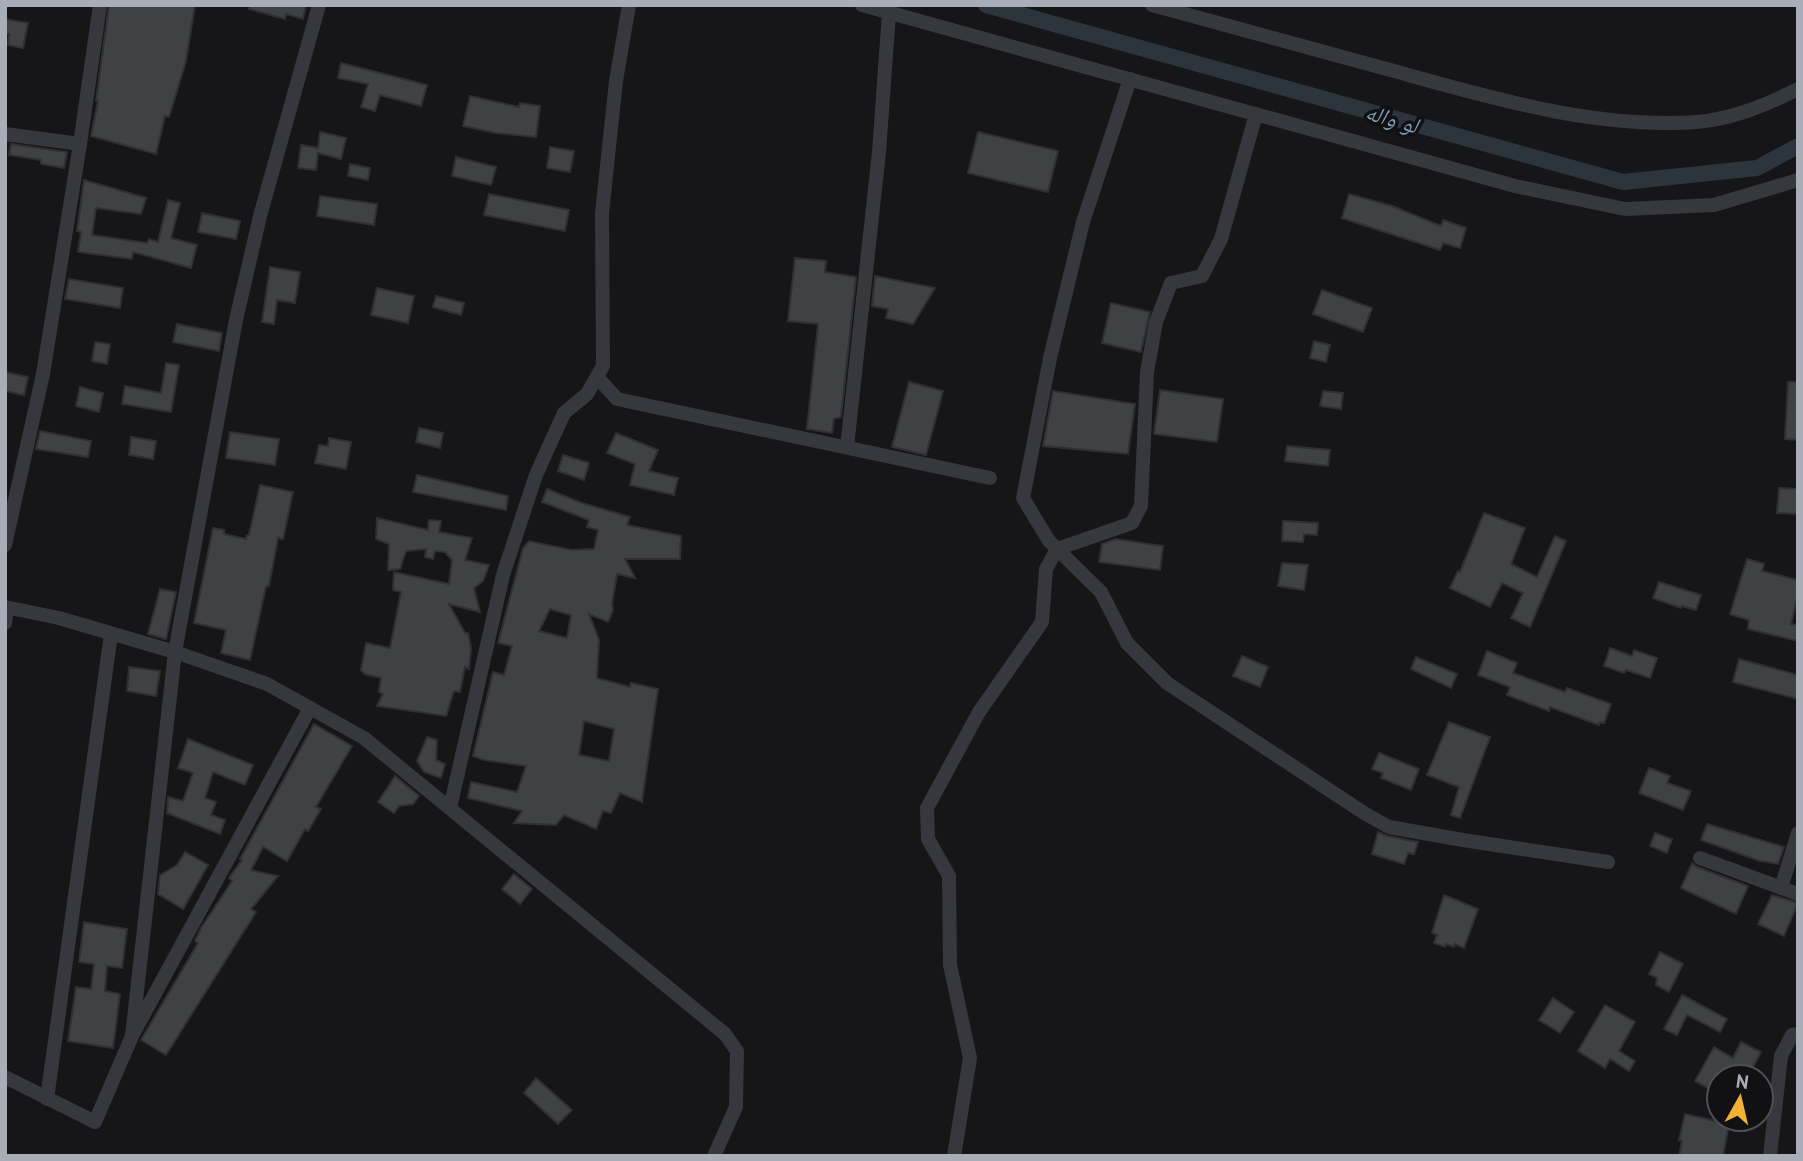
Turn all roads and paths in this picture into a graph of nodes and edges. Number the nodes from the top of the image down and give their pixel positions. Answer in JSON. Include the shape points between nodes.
{"nodes":[{"id":1,"x":100,"y":5,"type":"edge"},
{"id":2,"x":319,"y":5,"type":"edge"},
{"id":3,"x":629,"y":5,"type":"edge"},
{"id":4,"x":862,"y":5,"type":"edge"},
{"id":5,"x":1152,"y":5,"type":"edge"},
{"id":6,"x":889,"y":13,"type":"junction"},
{"id":7,"x":1130,"y":79,"type":"junction"},
{"id":8,"x":1798,"y":89,"type":"edge"},
{"id":9,"x":1256,"y":114,"type":"junction"},
{"id":10,"x":5,"y":134,"type":"edge"},
{"id":11,"x":80,"y":144,"type":"junction"},
{"id":12,"x":1798,"y":180,"type":"edge"},
{"id":13,"x":597,"y":377,"type":"junction"},
{"id":14,"x":847,"y":447,"type":"junction"},
{"id":15,"x":990,"y":478,"type":"dead end"},
{"id":16,"x":5,"y":545,"type":"edge"},
{"id":17,"x":1057,"y":549,"type":"junction"},
{"id":18,"x":6,"y":612,"type":"edge"},
{"id":19,"x":111,"y":634,"type":"junction"},
{"id":20,"x":174,"y":652,"type":"junction"},
{"id":21,"x":310,"y":708,"type":"junction"},
{"id":22,"x":450,"y":808,"type":"junction"},
{"id":23,"x":1798,"y":833,"type":"edge"},
{"id":24,"x":1700,"y":858,"type":"dead end"},
{"id":25,"x":1608,"y":862,"type":"dead end"},
{"id":26,"x":1781,"y":888,"type":"junction"},
{"id":27,"x":1798,"y":894,"type":"edge"},
{"id":28,"x":1798,"y":1034,"type":"edge"},
{"id":29,"x":132,"y":1036,"type":"junction"},
{"id":30,"x":5,"y":1077,"type":"edge"},
{"id":31,"x":47,"y":1099,"type":"junction"},
{"id":32,"x":714,"y":1156,"type":"edge"},
{"id":33,"x":954,"y":1156,"type":"edge"},
{"id":34,"x":1770,"y":1156,"type":"edge"}],
"edges":[{"from":1,"to":11,"type":"street"},
{"from":2,"to":20,"type":"street","via":[[242,294]]},
{"from":3,"to":13,"type":"street","via":[[602,213],[603,366]]},
{"from":4,"to":6,"type":"street"},
{"from":5,"to":8,"type":"street","via":[[1482,95],[1603,118],[1699,122],[1740,114]]},
{"from":6,"to":7,"type":"street"},
{"from":6,"to":14,"type":"street"},
{"from":7,"to":9,"type":"street"},
{"from":7,"to":17,"type":"street","via":[[1083,222],[1023,498]]},
{"from":9,"to":12,"type":"street","via":[[1515,186],[1625,209],[1714,205]]},
{"from":9,"to":17,"type":"street","via":[[1221,239],[1202,276],[1171,283],[1156,322],[1147,372],[1141,506],[1132,523]]},
{"from":10,"to":11,"type":"street"},
{"from":11,"to":16,"type":"street","via":[[43,374]]},
{"from":13,"to":14,"type":"street","via":[[617,399]]},
{"from":13,"to":22,"type":"street","via":[[587,394],[564,413],[536,475],[503,575]]},
{"from":14,"to":15,"type":"street"},
{"from":17,"to":25,"type":"street","via":[[1101,592],[1127,643],[1167,683],[1364,813],[1389,827]]},
{"from":17,"to":33,"type":"street","via":[[1046,569],[1042,622],[979,712],[928,808],[928,839],[948,876],[950,965],[970,1058]]},
{"from":18,"to":19,"type":"street","via":[[60,618]]},
{"from":19,"to":20,"type":"street"},
{"from":19,"to":31,"type":"street"},
{"from":20,"to":21,"type":"street","via":[[267,684]]},
{"from":20,"to":29,"type":"street"},
{"from":21,"to":22,"type":"street","via":[[364,738]]},
{"from":21,"to":29,"type":"street"},
{"from":22,"to":32,"type":"street","via":[[725,1034],[737,1051],[736,1107]]},
{"from":23,"to":26,"type":"street"},
{"from":24,"to":26,"type":"street"},
{"from":26,"to":27,"type":"street"},
{"from":28,"to":34,"type":"street","via":[[1792,1035],[1781,1056]]},
{"from":29,"to":31,"type":"street","via":[[95,1122]]},
{"from":30,"to":31,"type":"street"}]}
